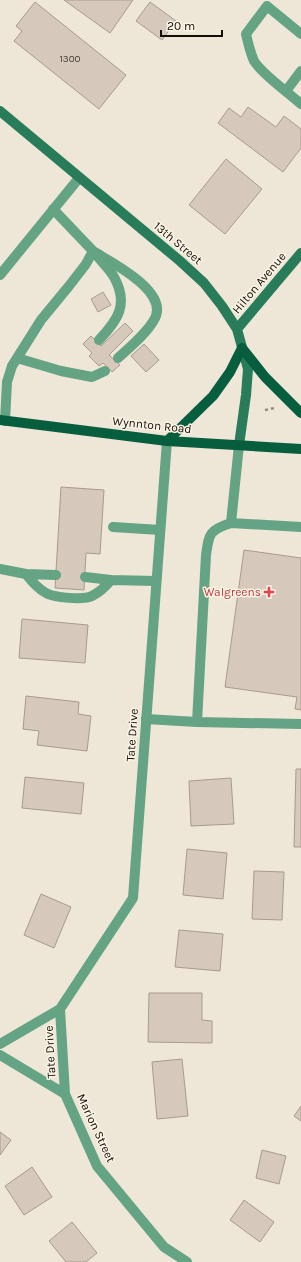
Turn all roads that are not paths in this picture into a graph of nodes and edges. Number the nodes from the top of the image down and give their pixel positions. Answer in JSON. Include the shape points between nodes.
{"nodes":[{"id":1,"x":301,"y":34,"type":"edge"},
{"id":2,"x":301,"y":72,"type":"edge"},
{"id":3,"x":286,"y":91,"type":"junction"},
{"id":4,"x":301,"y":104,"type":"edge"},
{"id":5,"x":0,"y":111,"type":"edge"},
{"id":6,"x":79,"y":178,"type":"junction"},
{"id":7,"x":54,"y":209,"type":"junction"},
{"id":8,"x":93,"y":251,"type":"junction"},
{"id":9,"x":301,"y":253,"type":"edge"},
{"id":10,"x":0,"y":275,"type":"edge"},
{"id":11,"x":237,"y":329,"type":"junction"},
{"id":12,"x":99,"y":340,"type":"dead end"},
{"id":13,"x":242,"y":348,"type":"junction"},
{"id":14,"x":17,"y":358,"type":"junction"},
{"id":15,"x":118,"y":358,"type":"dead end"},
{"id":16,"x":105,"y":371,"type":"dead end"},
{"id":17,"x":301,"y":413,"type":"edge"},
{"id":18,"x":2,"y":421,"type":"edge"},
{"id":19,"x":167,"y":441,"type":"junction"},
{"id":20,"x":239,"y":445,"type":"junction"},
{"id":21,"x":301,"y":449,"type":"edge"},
{"id":22,"x":231,"y":522,"type":"junction"},
{"id":23,"x":113,"y":527,"type":"dead end"},
{"id":24,"x":301,"y":527,"type":"edge"},
{"id":25,"x":160,"y":530,"type":"junction"},
{"id":26,"x":0,"y":569,"type":"edge"},
{"id":27,"x":26,"y":574,"type":"junction"},
{"id":28,"x":56,"y":575,"type":"dead end"},
{"id":29,"x":85,"y":577,"type":"dead end"},
{"id":30,"x":112,"y":580,"type":"junction"},
{"id":31,"x":156,"y":582,"type":"junction"},
{"id":32,"x":146,"y":719,"type":"junction"},
{"id":33,"x":198,"y":722,"type":"junction"},
{"id":34,"x":301,"y":724,"type":"edge"},
{"id":35,"x":60,"y":1009,"type":"junction"},
{"id":36,"x":0,"y":1044,"type":"edge"},
{"id":37,"x":0,"y":1055,"type":"edge"},
{"id":38,"x":65,"y":1094,"type":"junction"},
{"id":39,"x":187,"y":1262,"type":"edge"}],
"edges":[{"from":1,"to":3,"type":"street","via":[[267,6],[246,34],[255,63]]},
{"from":2,"to":3,"type":"street"},
{"from":3,"to":4,"type":"street"},
{"from":5,"to":6,"type":"main road","name":"13th Street"},
{"from":6,"to":7,"type":"street"},
{"from":6,"to":11,"type":"main road","name":"13th Street","via":[[204,283]]},
{"from":7,"to":8,"type":"street"},
{"from":7,"to":10,"type":"street"},
{"from":8,"to":12,"type":"street","via":[[114,277],[122,298],[118,316]]},
{"from":8,"to":14,"type":"street","via":[[70,286],[41,320]]},
{"from":8,"to":15,"type":"street","via":[[144,286],[154,297],[158,310],[154,320]]},
{"from":9,"to":11,"type":"main road","name":"Hilton Avenue"},
{"from":11,"to":13,"type":"main road","name":"13th Street"},
{"from":13,"to":17,"type":"main road","via":[[265,377]]},
{"from":13,"to":19,"type":"main road","via":[[230,372],[213,396]]},
{"from":13,"to":20,"type":"main road","name":"13th Street","via":[[248,370]]},
{"from":14,"to":16,"type":"street","via":[[92,377]]},
{"from":14,"to":18,"type":"street","via":[[7,382]]},
{"from":18,"to":19,"type":"main road","name":"Wynnton Road"},
{"from":19,"to":20,"type":"main road","name":"Wynnton Road"},
{"from":19,"to":25,"type":"street","name":"Tate Drive"},
{"from":20,"to":21,"type":"main road","name":"Wynnton Road"},
{"from":20,"to":22,"type":"street"},
{"from":22,"to":24,"type":"street"},
{"from":22,"to":33,"type":"street","via":[[216,527],[209,538],[206,555]]},
{"from":23,"to":25,"type":"street"},
{"from":25,"to":31,"type":"street","name":"Tate Drive"},
{"from":26,"to":27,"type":"street"},
{"from":27,"to":28,"type":"street"},
{"from":27,"to":30,"type":"street","via":[[34,585],[48,594],[73,598],[91,597]]},
{"from":29,"to":30,"type":"street"},
{"from":30,"to":31,"type":"street"},
{"from":31,"to":32,"type":"street","name":"Tate Drive"},
{"from":32,"to":33,"type":"street"},
{"from":32,"to":35,"type":"street","name":"Tate Drive","via":[[133,898]]},
{"from":33,"to":34,"type":"street"},
{"from":35,"to":36,"type":"street","name":"Tate Drive"},
{"from":35,"to":38,"type":"street","name":"Tate Drive"},
{"from":37,"to":38,"type":"street","name":"Marion Street"},
{"from":38,"to":39,"type":"street","name":"Marion Street","via":[[97,1166],[164,1247]]}]}
